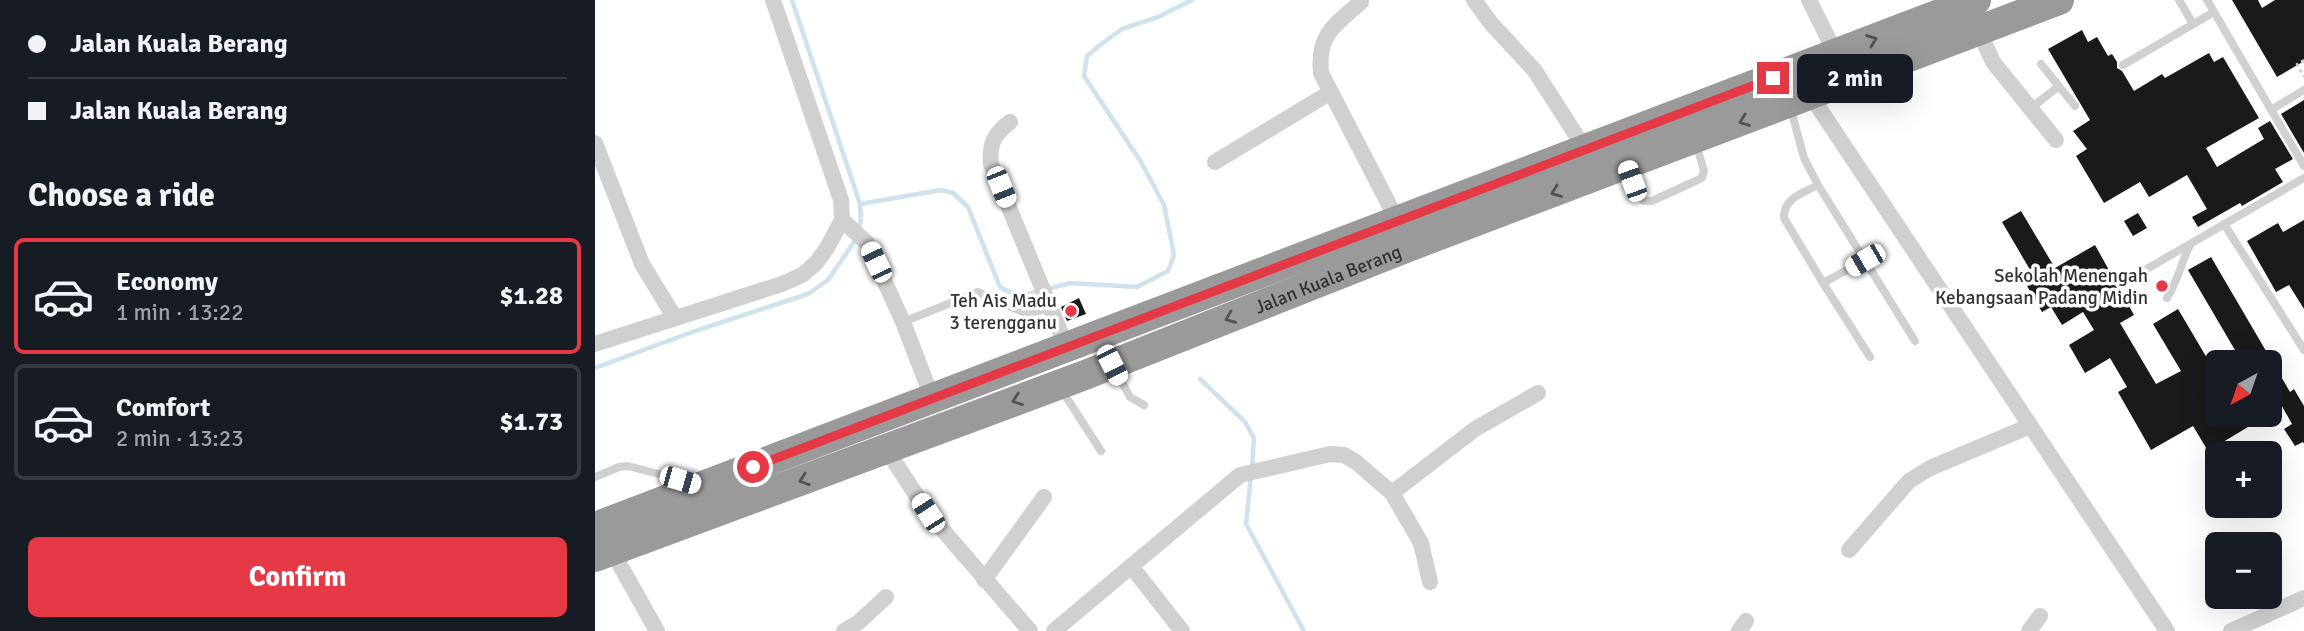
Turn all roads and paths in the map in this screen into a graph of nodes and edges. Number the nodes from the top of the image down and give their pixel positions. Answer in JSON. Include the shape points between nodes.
{"nodes":[{"id":1,"x":773,"y":0,"type":"edge"},
{"id":2,"x":1475,"y":0,"type":"edge"},
{"id":3,"x":1809,"y":0,"type":"edge"},
{"id":4,"x":1976,"y":0,"type":"edge"},
{"id":5,"x":2059,"y":0,"type":"edge"},
{"id":6,"x":2179,"y":0,"type":"edge"},
{"id":7,"x":2207,"y":0,"type":"edge"},
{"id":8,"x":1361,"y":2,"type":"edge"},
{"id":9,"x":2214,"y":12,"type":"junction"},
{"id":10,"x":2193,"y":24,"type":"junction"},
{"id":11,"x":1979,"y":31,"type":"junction"},
{"id":12,"x":1836,"y":54,"type":"junction"},
{"id":13,"x":2304,"y":60,"type":"edge"},
{"id":14,"x":2041,"y":64,"type":"dead end"},
{"id":15,"x":2123,"y":65,"type":"dead end"},
{"id":16,"x":2304,"y":77,"type":"edge"},
{"id":17,"x":2059,"y":86,"type":"junction"},
{"id":18,"x":2304,"y":90,"type":"edge"},
{"id":19,"x":1331,"y":92,"type":"junction"},
{"id":20,"x":1800,"y":100,"type":"junction"},
{"id":21,"x":2075,"y":106,"type":"dead end"},
{"id":22,"x":2030,"y":109,"type":"junction"},
{"id":23,"x":2271,"y":110,"type":"junction"},
{"id":24,"x":1010,"y":122,"type":"dead end"},
{"id":25,"x":1695,"y":140,"type":"junction"},
{"id":26,"x":2056,"y":140,"type":"dead end"},
{"id":27,"x":595,"y":143,"type":"edge"},
{"id":28,"x":1584,"y":149,"type":"junction"},
{"id":29,"x":1215,"y":162,"type":"dead end"},
{"id":30,"x":2304,"y":166,"type":"edge"},
{"id":31,"x":1623,"y":167,"type":"junction"},
{"id":32,"x":2304,"y":178,"type":"edge"},
{"id":33,"x":1818,"y":185,"type":"junction"},
{"id":34,"x":1397,"y":219,"type":"junction"},
{"id":35,"x":845,"y":222,"type":"junction"},
{"id":36,"x":2224,"y":224,"type":"junction"},
{"id":37,"x":2192,"y":243,"type":"junction"},
{"id":38,"x":1865,"y":260,"type":"junction"},
{"id":39,"x":2126,"y":281,"type":"dead end"},
{"id":40,"x":1823,"y":283,"type":"junction"},
{"id":41,"x":2167,"y":298,"type":"dead end"},
{"id":42,"x":1048,"y":303,"type":"junction"},
{"id":43,"x":675,"y":318,"type":"junction"},
{"id":44,"x":903,"y":322,"type":"junction"},
{"id":45,"x":1915,"y":341,"type":"dead end"},
{"id":46,"x":595,"y":344,"type":"edge"},
{"id":47,"x":1067,"y":348,"type":"junction"},
{"id":48,"x":2304,"y":350,"type":"edge"},
{"id":49,"x":1870,"y":357,"type":"dead end"},
{"id":50,"x":1112,"y":365,"type":"junction"},
{"id":51,"x":1058,"y":385,"type":"junction"},
{"id":52,"x":1538,"y":393,"type":"dead end"},
{"id":53,"x":933,"y":400,"type":"junction"},
{"id":54,"x":1144,"y":405,"type":"dead end"},
{"id":55,"x":2030,"y":426,"type":"junction"},
{"id":56,"x":886,"y":449,"type":"junction"},
{"id":57,"x":1101,"y":450,"type":"dead end"},
{"id":58,"x":595,"y":477,"type":"edge"},
{"id":59,"x":702,"y":486,"type":"junction"},
{"id":60,"x":1392,"y":493,"type":"junction"},
{"id":61,"x":1044,"y":498,"type":"dead end"},
{"id":62,"x":601,"y":545,"type":"edge"},
{"id":63,"x":1849,"y":550,"type":"dead end"},
{"id":64,"x":1131,"y":566,"type":"junction"},
{"id":65,"x":984,"y":580,"type":"junction"},
{"id":66,"x":1430,"y":582,"type":"dead end"},
{"id":67,"x":885,"y":597,"type":"dead end"},
{"id":68,"x":2304,"y":598,"type":"edge"},
{"id":69,"x":2041,"y":616,"type":"dead end"},
{"id":70,"x":657,"y":631,"type":"edge"},
{"id":71,"x":843,"y":631,"type":"edge"},
{"id":72,"x":1030,"y":631,"type":"edge"},
{"id":73,"x":1054,"y":631,"type":"edge"},
{"id":74,"x":1182,"y":631,"type":"edge"},
{"id":75,"x":2029,"y":631,"type":"edge"},
{"id":76,"x":2167,"y":631,"type":"edge"},
{"id":77,"x":2231,"y":631,"type":"edge"}],
"edges":[{"from":1,"to":35,"type":"street"},
{"from":2,"to":28,"type":"street","via":[[1535,71]]},
{"from":3,"to":12,"type":"street"},
{"from":12,"to":4,"type":"highway","name":"Jalan Kuala Berang","one_way":true},
{"from":5,"to":11,"type":"highway","name":"Jalan Kuala Berang"},
{"from":6,"to":10,"type":"lane"},
{"from":7,"to":9,"type":"lane"},
{"from":8,"to":19,"type":"street","via":[[1328,32],[1321,46],[1321,73]]},
{"from":9,"to":10,"type":"lane"},
{"from":9,"to":23,"type":"lane"},
{"from":10,"to":15,"type":"lane"},
{"from":11,"to":20,"type":"highway","name":"Jalan Kuala Berang"},
{"from":11,"to":22,"type":"street","via":[[1993,62]]},
{"from":12,"to":28,"type":"highway","name":"Jalan Kuala Berang"},
{"from":13,"to":16,"type":"path","via":[[2297,64]]},
{"from":14,"to":17,"type":"lane"},
{"from":17,"to":21,"type":"lane"},
{"from":17,"to":22,"type":"lane"},
{"from":18,"to":23,"type":"lane"},
{"from":19,"to":29,"type":"street"},
{"from":19,"to":34,"type":"street"},
{"from":20,"to":25,"type":"highway","name":"Jalan Kuala Berang","one_way":true},
{"from":20,"to":33,"type":"lane","via":[[1804,158]]},
{"from":20,"to":55,"type":"street"},
{"from":22,"to":26,"type":"street"},
{"from":23,"to":30,"type":"lane"},
{"from":24,"to":42,"type":"street","via":[[993,140],[991,163]]},
{"from":25,"to":31,"type":"highway","name":"Jalan Kuala Berang"},
{"from":25,"to":31,"type":"lane","via":[[1702,178],[1652,201],[1638,196]]},
{"from":27,"to":43,"type":"street","via":[[642,264]]},
{"from":28,"to":31,"type":"highway","via":[[1594,164]]},
{"from":28,"to":34,"type":"highway","name":"Jalan Kuala Berang"},
{"from":31,"to":50,"type":"highway","name":"Jalan Kuala Berang","one_way":true},
{"from":32,"to":36,"type":"lane"},
{"from":33,"to":38,"type":"lane"},
{"from":33,"to":40,"type":"lane","via":[[1783,208],[1784,218]]},
{"from":34,"to":47,"type":"highway","name":"Jalan Kuala Berang"},
{"from":35,"to":43,"type":"street","via":[[803,275]]},
{"from":35,"to":44,"type":"street","via":[[867,243]]},
{"from":36,"to":37,"type":"lane"},
{"from":36,"to":48,"type":"lane"},
{"from":37,"to":39,"type":"lane"},
{"from":37,"to":41,"type":"lane"},
{"from":38,"to":40,"type":"lane"},
{"from":38,"to":45,"type":"lane"},
{"from":40,"to":49,"type":"lane"},
{"from":42,"to":44,"type":"lane","via":[[1025,313],[978,292]]},
{"from":42,"to":47,"type":"street"},
{"from":43,"to":46,"type":"street"},
{"from":44,"to":53,"type":"street"},
{"from":47,"to":53,"type":"highway","name":"Jalan Kuala Berang"},
{"from":50,"to":51,"type":"highway","name":"Jalan Kuala Berang"},
{"from":50,"to":54,"type":"lane","via":[[1126,392]]},
{"from":51,"to":56,"type":"highway","name":"Jalan Kuala Berang","one_way":true},
{"from":51,"to":57,"type":"lane"},
{"from":52,"to":60,"type":"street","via":[[1475,429]]},
{"from":53,"to":59,"type":"highway","name":"Jalan Kuala Berang"},
{"from":55,"to":63,"type":"street","via":[[1909,481]]},
{"from":55,"to":76,"type":"street"},
{"from":56,"to":62,"type":"highway","name":"Jalan Kuala Berang","one_way":true},
{"from":56,"to":65,"type":"street","via":[[928,513]]},
{"from":58,"to":59,"type":"lane","via":[[628,467]]},
{"from":59,"to":62,"type":"highway","name":"Jalan Kuala Berang"},
{"from":60,"to":64,"type":"street","via":[[1344,455],[1330,454],[1240,475]]},
{"from":60,"to":66,"type":"street","via":[[1421,543]]},
{"from":61,"to":65,"type":"street"},
{"from":62,"to":70,"type":"street"},
{"from":64,"to":73,"type":"street"},
{"from":64,"to":74,"type":"street"},
{"from":65,"to":72,"type":"street"},
{"from":67,"to":71,"type":"street"},
{"from":68,"to":77,"type":"street"},
{"from":69,"to":75,"type":"street"}]}
